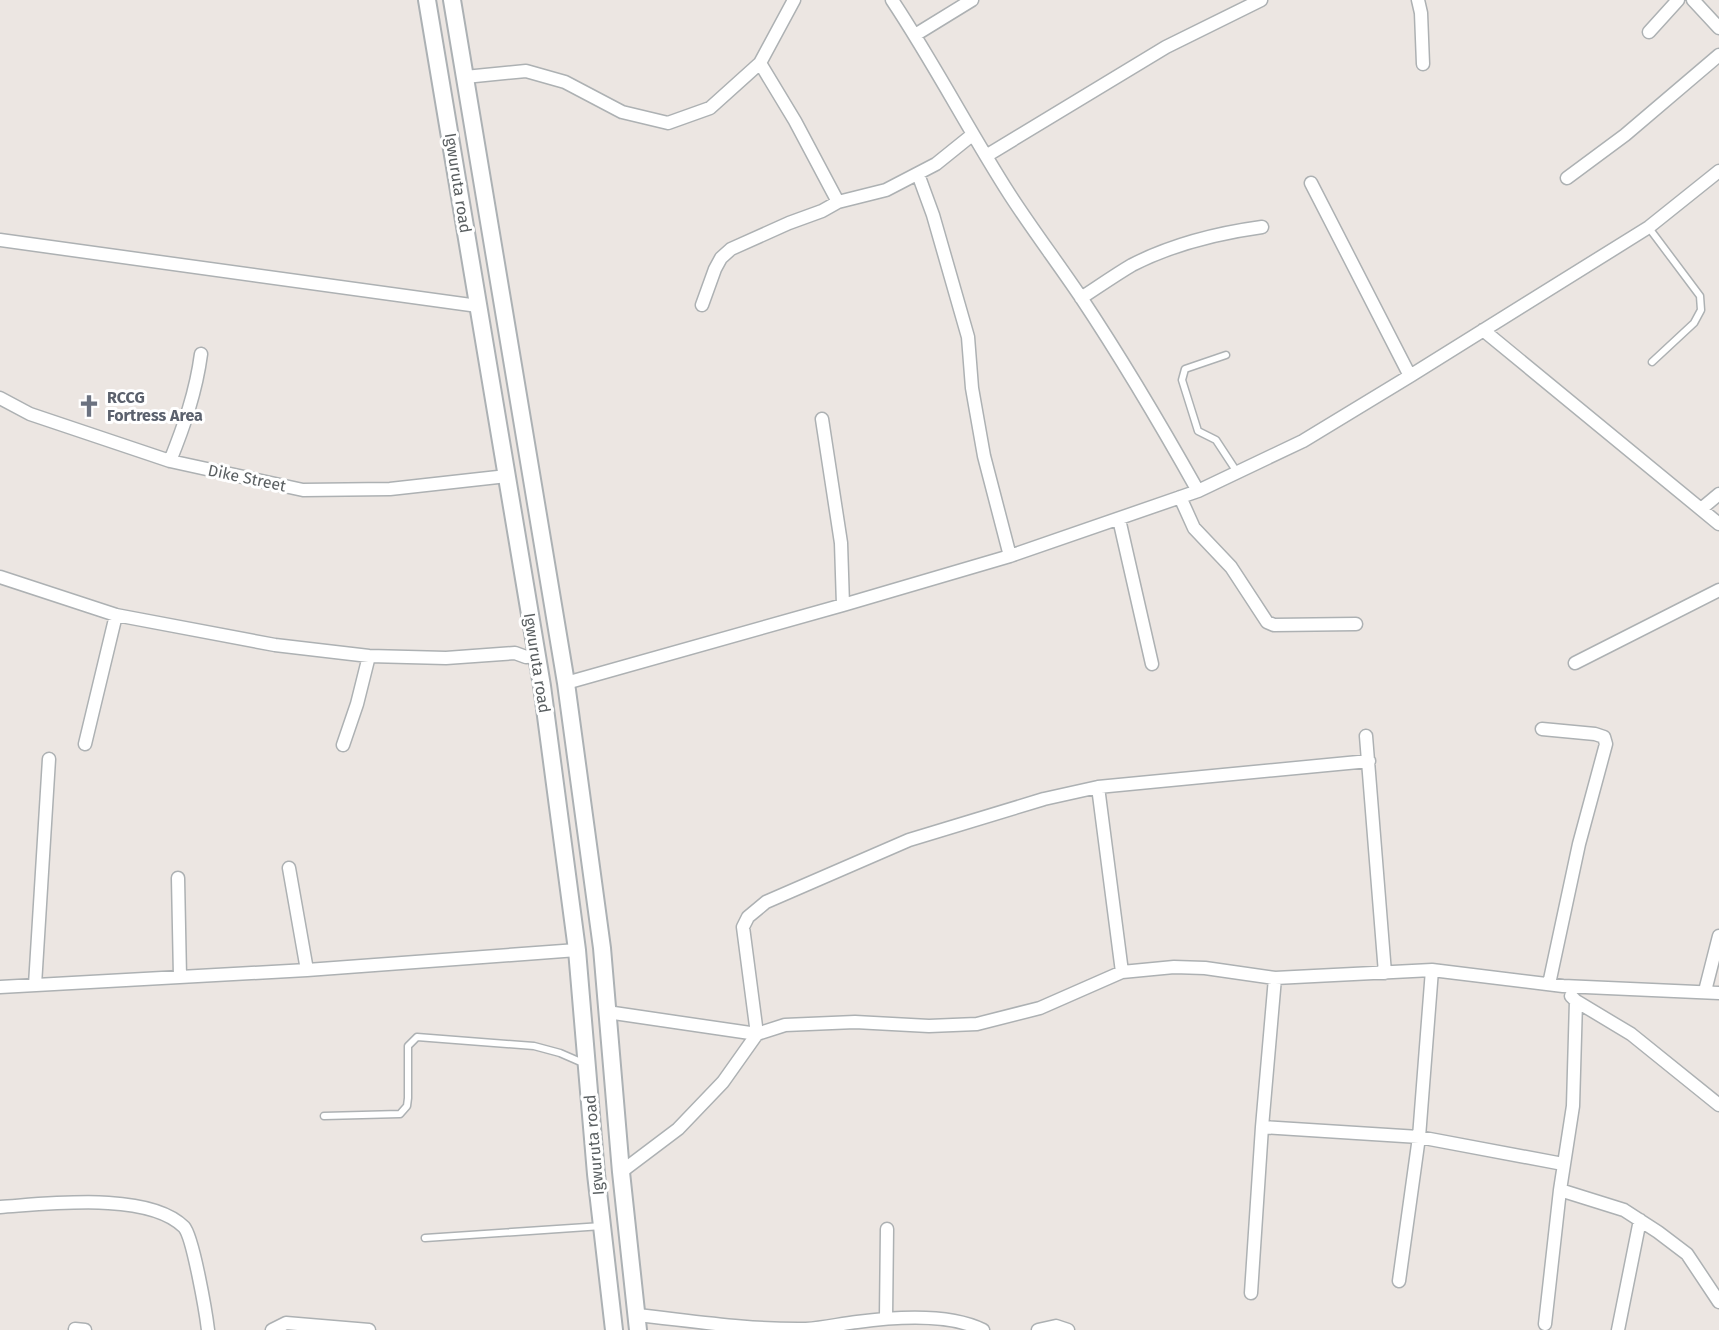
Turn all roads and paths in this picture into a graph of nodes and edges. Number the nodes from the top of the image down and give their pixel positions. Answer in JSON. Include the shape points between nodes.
{"nodes":[{"id":1,"x":427,"y":0,"type":"edge"},
{"id":2,"x":452,"y":0,"type":"edge"},
{"id":3,"x":794,"y":0,"type":"edge"},
{"id":4,"x":892,"y":0,"type":"edge"},
{"id":5,"x":972,"y":0,"type":"edge"},
{"id":6,"x":1261,"y":0,"type":"edge"},
{"id":7,"x":1418,"y":0,"type":"edge"},
{"id":8,"x":1678,"y":0,"type":"edge"},
{"id":9,"x":1694,"y":0,"type":"edge"},
{"id":10,"x":1719,"y":28,"type":"edge"},
{"id":11,"x":1649,"y":32,"type":"dead end"},
{"id":12,"x":915,"y":35,"type":"junction"},
{"id":13,"x":1719,"y":55,"type":"edge"},
{"id":14,"x":760,"y":63,"type":"junction"},
{"id":15,"x":1423,"y":64,"type":"dead end"},
{"id":16,"x":465,"y":77,"type":"junction"},
{"id":17,"x":972,"y":135,"type":"junction"},
{"id":18,"x":986,"y":156,"type":"junction"},
{"id":19,"x":1719,"y":171,"type":"edge"},
{"id":20,"x":918,"y":174,"type":"junction"},
{"id":21,"x":1567,"y":178,"type":"dead end"},
{"id":22,"x":1311,"y":183,"type":"dead end"},
{"id":23,"x":838,"y":202,"type":"junction"},
{"id":24,"x":1262,"y":227,"type":"dead end"},
{"id":25,"x":1649,"y":227,"type":"junction"},
{"id":26,"x":0,"y":240,"type":"edge"},
{"id":27,"x":1081,"y":298,"type":"junction"},
{"id":28,"x":702,"y":305,"type":"dead end"},
{"id":29,"x":478,"y":306,"type":"junction"},
{"id":30,"x":1483,"y":330,"type":"junction"},
{"id":31,"x":201,"y":354,"type":"dead end"},
{"id":32,"x":1227,"y":355,"type":"dead end"},
{"id":33,"x":1652,"y":362,"type":"dead end"},
{"id":34,"x":1410,"y":376,"type":"junction"},
{"id":35,"x":0,"y":398,"type":"edge"},
{"id":36,"x":822,"y":418,"type":"dead end"},
{"id":37,"x":170,"y":461,"type":"junction"},
{"id":38,"x":1237,"y":472,"type":"junction"},
{"id":39,"x":507,"y":476,"type":"junction"},
{"id":40,"x":1198,"y":491,"type":"junction"},
{"id":41,"x":1719,"y":494,"type":"edge"},
{"id":42,"x":1180,"y":497,"type":"junction"},
{"id":43,"x":1701,"y":509,"type":"junction"},
{"id":44,"x":1119,"y":519,"type":"junction"},
{"id":45,"x":1719,"y":524,"type":"edge"},
{"id":46,"x":1010,"y":556,"type":"junction"},
{"id":47,"x":0,"y":577,"type":"edge"},
{"id":48,"x":1719,"y":590,"type":"edge"},
{"id":49,"x":843,"y":605,"type":"junction"},
{"id":50,"x":116,"y":615,"type":"junction"},
{"id":51,"x":1356,"y":624,"type":"dead end"},
{"id":52,"x":369,"y":656,"type":"junction"},
{"id":53,"x":537,"y":656,"type":"junction"},
{"id":54,"x":1575,"y":663,"type":"dead end"},
{"id":55,"x":1152,"y":664,"type":"dead end"},
{"id":56,"x":566,"y":683,"type":"junction"},
{"id":57,"x":1542,"y":729,"type":"dead end"},
{"id":58,"x":1366,"y":736,"type":"dead end"},
{"id":59,"x":85,"y":744,"type":"dead end"},
{"id":60,"x":343,"y":744,"type":"dead end"},
{"id":61,"x":49,"y":759,"type":"dead end"},
{"id":62,"x":1369,"y":761,"type":"junction"},
{"id":63,"x":1098,"y":787,"type":"junction"},
{"id":64,"x":289,"y":868,"type":"dead end"},
{"id":65,"x":178,"y":878,"type":"dead end"},
{"id":66,"x":1719,"y":936,"type":"edge"},
{"id":67,"x":577,"y":950,"type":"junction"},
{"id":68,"x":307,"y":970,"type":"junction"},
{"id":69,"x":1432,"y":970,"type":"junction"},
{"id":70,"x":1122,"y":972,"type":"junction"},
{"id":71,"x":1385,"y":973,"type":"junction"},
{"id":72,"x":180,"y":977,"type":"junction"},
{"id":73,"x":1275,"y":978,"type":"junction"},
{"id":74,"x":1549,"y":984,"type":"junction"},
{"id":75,"x":35,"y":985,"type":"junction"},
{"id":76,"x":1563,"y":986,"type":"junction"},
{"id":77,"x":0,"y":987,"type":"edge"},
{"id":78,"x":1705,"y":992,"type":"junction"},
{"id":79,"x":1719,"y":993,"type":"edge"},
{"id":80,"x":1576,"y":1001,"type":"junction"},
{"id":81,"x":607,"y":1012,"type":"junction"},
{"id":82,"x":757,"y":1034,"type":"junction"},
{"id":83,"x":587,"y":1064,"type":"junction"},
{"id":84,"x":1719,"y":1105,"type":"edge"},
{"id":85,"x":324,"y":1116,"type":"dead end"},
{"id":86,"x":1262,"y":1127,"type":"junction"},
{"id":87,"x":1419,"y":1137,"type":"junction"},
{"id":88,"x":1563,"y":1164,"type":"junction"},
{"id":89,"x":621,"y":1172,"type":"junction"},
{"id":90,"x":1560,"y":1190,"type":"junction"},
{"id":91,"x":0,"y":1207,"type":"edge"},
{"id":92,"x":1640,"y":1220,"type":"junction"},
{"id":93,"x":602,"y":1226,"type":"junction"},
{"id":94,"x":887,"y":1229,"type":"dead end"},
{"id":95,"x":425,"y":1238,"type":"dead end"},
{"id":96,"x":1399,"y":1281,"type":"dead end"},
{"id":97,"x":1251,"y":1293,"type":"dead end"},
{"id":98,"x":1719,"y":1302,"type":"edge"},
{"id":99,"x":886,"y":1318,"type":"junction"},
{"id":100,"x":638,"y":1322,"type":"edge"},
{"id":101,"x":1545,"y":1324,"type":"dead end"},
{"id":102,"x":75,"y":1329,"type":"edge"},
{"id":103,"x":85,"y":1330,"type":"edge"},
{"id":104,"x":208,"y":1330,"type":"edge"},
{"id":105,"x":272,"y":1330,"type":"edge"},
{"id":106,"x":369,"y":1330,"type":"edge"},
{"id":107,"x":614,"y":1330,"type":"edge"},
{"id":108,"x":983,"y":1330,"type":"edge"},
{"id":109,"x":1038,"y":1330,"type":"edge"},
{"id":110,"x":1068,"y":1330,"type":"edge"},
{"id":111,"x":1618,"y":1330,"type":"edge"}],
"edges":[{"from":1,"to":29,"type":"main road","name":"Igwuruta road"},
{"from":2,"to":16,"type":"main road","name":"Igwuruta road"},
{"from":3,"to":14,"type":"street"},
{"from":4,"to":12,"type":"street"},
{"from":5,"to":12,"type":"street"},
{"from":6,"to":18,"type":"street","via":[[1166,47]]},
{"from":7,"to":15,"type":"street"},
{"from":8,"to":11,"type":"street"},
{"from":9,"to":10,"type":"street"},
{"from":12,"to":17,"type":"street"},
{"from":13,"to":21,"type":"street","via":[[1625,135]]},
{"from":14,"to":16,"type":"street","via":[[710,108],[668,123],[622,112],[565,82],[526,71]]},
{"from":14,"to":23,"type":"street"},
{"from":16,"to":56,"type":"main road","name":"Igwuruta road"},
{"from":17,"to":18,"type":"street"},
{"from":17,"to":20,"type":"street"},
{"from":18,"to":27,"type":"street"},
{"from":19,"to":25,"type":"street"},
{"from":20,"to":23,"type":"street","via":[[886,190]]},
{"from":20,"to":46,"type":"street","via":[[968,337],[984,456]]},
{"from":22,"to":34,"type":"street"},
{"from":23,"to":28,"type":"street","via":[[731,249],[715,269]]},
{"from":24,"to":27,"type":"street","via":[[1222,233],[1172,248],[1133,265]]},
{"from":25,"to":30,"type":"street"},
{"from":25,"to":33,"type":"lane","via":[[1700,296],[1701,310],[1694,323]]},
{"from":26,"to":29,"type":"street"},
{"from":27,"to":40,"type":"street","via":[[1157,417]]},
{"from":29,"to":39,"type":"main road","name":"Igwuruta road"},
{"from":30,"to":34,"type":"street"},
{"from":30,"to":43,"type":"street"},
{"from":31,"to":37,"type":"street","via":[[189,412]]},
{"from":32,"to":38,"type":"lane","via":[[1185,369],[1182,380],[1198,431],[1216,440]]},
{"from":34,"to":38,"type":"street","via":[[1303,441]]},
{"from":35,"to":37,"type":"street","name":"Dike Street","via":[[30,414]]},
{"from":36,"to":49,"type":"street","via":[[841,543]]},
{"from":37,"to":39,"type":"street","name":"Dike Street","via":[[303,490],[390,489]]},
{"from":38,"to":40,"type":"street"},
{"from":39,"to":53,"type":"main road","name":"Igwuruta road"},
{"from":40,"to":42,"type":"street"},
{"from":41,"to":43,"type":"street"},
{"from":42,"to":44,"type":"street"},
{"from":42,"to":51,"type":"street","via":[[1194,528],[1231,567],[1267,622]]},
{"from":43,"to":45,"type":"street"},
{"from":44,"to":46,"type":"street"},
{"from":44,"to":55,"type":"street"},
{"from":46,"to":49,"type":"street"},
{"from":47,"to":50,"type":"street"},
{"from":48,"to":54,"type":"street"},
{"from":49,"to":56,"type":"street"},
{"from":50,"to":52,"type":"street","via":[[275,645]]},
{"from":50,"to":59,"type":"street"},
{"from":52,"to":53,"type":"street"},
{"from":52,"to":60,"type":"street"},
{"from":53,"to":67,"type":"main road","name":"Igwuruta road"},
{"from":56,"to":81,"type":"main road","name":"Igwuruta road"},
{"from":57,"to":74,"type":"street","via":[[1595,734],[1604,737],[1606,744],[1579,844]]},
{"from":58,"to":62,"type":"street"},
{"from":61,"to":75,"type":"street"},
{"from":62,"to":63,"type":"street"},
{"from":62,"to":71,"type":"street"},
{"from":63,"to":70,"type":"street"},
{"from":63,"to":82,"type":"street","via":[[909,840],[766,902],[748,917],[743,927]]},
{"from":64,"to":68,"type":"street"},
{"from":65,"to":72,"type":"street"},
{"from":66,"to":78,"type":"street"},
{"from":67,"to":68,"type":"street"},
{"from":67,"to":83,"type":"main road","name":"Igwuruta road"},
{"from":68,"to":72,"type":"street"},
{"from":69,"to":71,"type":"street"},
{"from":69,"to":74,"type":"street"},
{"from":69,"to":87,"type":"street"},
{"from":70,"to":73,"type":"street","via":[[1205,968]]},
{"from":70,"to":82,"type":"street","via":[[1040,1008],[977,1024],[785,1025]]},
{"from":71,"to":73,"type":"street"},
{"from":72,"to":75,"type":"street"},
{"from":73,"to":86,"type":"street"},
{"from":74,"to":76,"type":"street"},
{"from":75,"to":77,"type":"street"},
{"from":76,"to":78,"type":"street"},
{"from":76,"to":80,"type":"street"},
{"from":78,"to":79,"type":"street"},
{"from":80,"to":84,"type":"street","via":[[1631,1034]]},
{"from":80,"to":88,"type":"street","via":[[1573,1106]]},
{"from":81,"to":82,"type":"street"},
{"from":81,"to":89,"type":"main road","name":"Igwuruta road"},
{"from":82,"to":89,"type":"street","via":[[723,1082],[678,1129]]},
{"from":83,"to":85,"type":"lane","via":[[534,1046],[417,1037],[408,1046],[408,1098],[400,1114]]},
{"from":83,"to":93,"type":"main road","name":"Igwuruta road"},
{"from":86,"to":87,"type":"street"},
{"from":86,"to":97,"type":"street"},
{"from":87,"to":88,"type":"street"},
{"from":87,"to":96,"type":"street"},
{"from":88,"to":90,"type":"street"},
{"from":89,"to":100,"type":"main road","name":"Igwuruta road"},
{"from":90,"to":92,"type":"street","via":[[1623,1210]]},
{"from":90,"to":101,"type":"street"},
{"from":91,"to":104,"type":"street","via":[[91,1201],[139,1207],[173,1220],[186,1228]]},
{"from":92,"to":98,"type":"street","via":[[1687,1254]]},
{"from":92,"to":111,"type":"street"},
{"from":93,"to":95,"type":"lane"},
{"from":93,"to":107,"type":"main road","name":"Igwuruta road"},
{"from":94,"to":99,"type":"street"},
{"from":99,"to":100,"type":"street","via":[[808,1329]]},
{"from":99,"to":108,"type":"street","via":[[935,1318]]},
{"from":102,"to":103,"type":"street"},
{"from":105,"to":106,"type":"street","via":[[286,1323]]},
{"from":109,"to":110,"type":"street","via":[[1056,1326]]}]}
